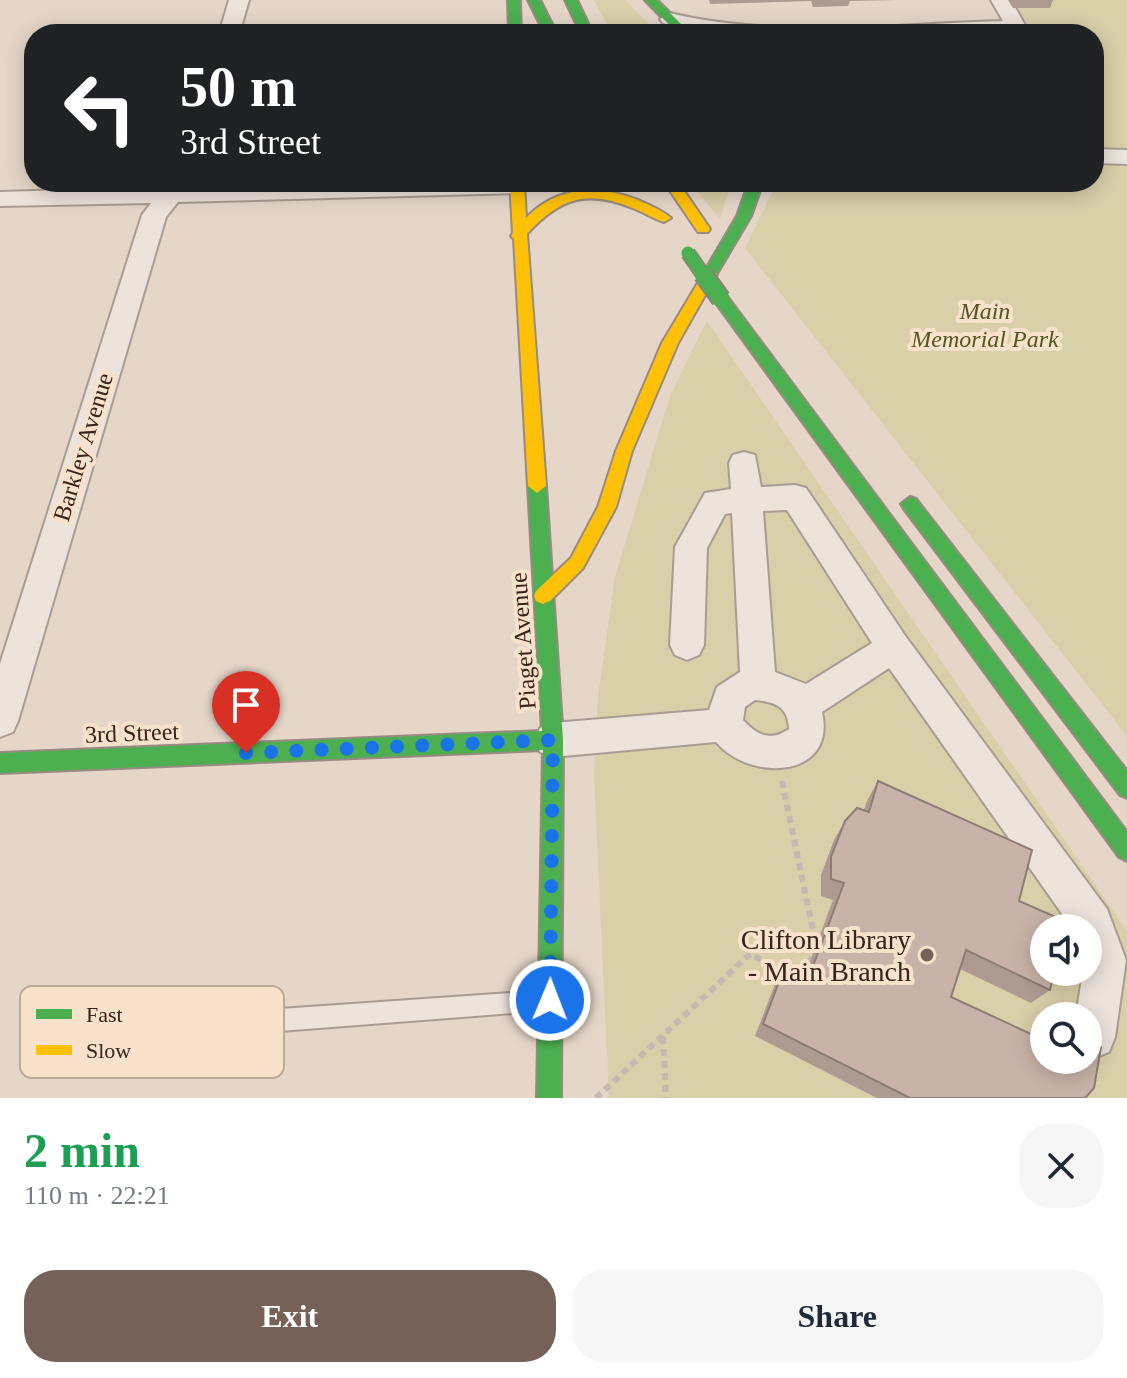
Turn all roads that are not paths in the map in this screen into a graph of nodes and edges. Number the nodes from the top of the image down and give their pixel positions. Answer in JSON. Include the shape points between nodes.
{"nodes":[{"id":1,"x":239,"y":0,"type":"edge"},
{"id":2,"x":514,"y":0,"type":"edge"},
{"id":3,"x":534,"y":0,"type":"edge"},
{"id":4,"x":571,"y":0,"type":"edge"},
{"id":5,"x":651,"y":0,"type":"edge"},
{"id":6,"x":1001,"y":0,"type":"edge"},
{"id":7,"x":232,"y":24,"type":"edge"},
{"id":8,"x":515,"y":24,"type":"edge"},
{"id":9,"x":546,"y":24,"type":"edge"},
{"id":10,"x":582,"y":24,"type":"edge"},
{"id":11,"x":676,"y":24,"type":"edge"},
{"id":12,"x":1015,"y":24,"type":"edge"},
{"id":13,"x":1104,"y":156,"type":"edge"},
{"id":14,"x":1127,"y":157,"type":"edge"},
{"id":15,"x":112,"y":192,"type":"edge"},
{"id":16,"x":173,"y":192,"type":"edge"},
{"id":17,"x":517,"y":192,"type":"edge"},
{"id":18,"x":574,"y":192,"type":"edge"},
{"id":19,"x":593,"y":192,"type":"edge"},
{"id":20,"x":648,"y":192,"type":"edge"},
{"id":21,"x":678,"y":192,"type":"edge"},
{"id":22,"x":735,"y":192,"type":"edge"},
{"id":23,"x":752,"y":192,"type":"edge"},
{"id":24,"x":0,"y":199,"type":"edge"},
{"id":25,"x":676,"y":235,"type":"junction"},
{"id":26,"x":518,"y":236,"type":"junction"},
{"id":27,"x":734,"y":275,"type":"dead end"},
{"id":28,"x":643,"y":354,"type":"dead end"},
{"id":29,"x":744,"y":463,"type":"dead end"},
{"id":30,"x":897,"y":488,"type":"dead end"},
{"id":31,"x":747,"y":500,"type":"junction"},
{"id":32,"x":584,"y":504,"type":"dead end"},
{"id":33,"x":577,"y":563,"type":"junction"},
{"id":34,"x":543,"y":596,"type":"junction"},
{"id":35,"x":687,"y":645,"type":"dead end"},
{"id":36,"x":894,"y":647,"type":"junction"},
{"id":37,"x":758,"y":685,"type":"junction"},
{"id":38,"x":801,"y":706,"type":"junction"},
{"id":39,"x":0,"y":721,"type":"edge"},
{"id":40,"x":724,"y":725,"type":"junction"},
{"id":41,"x":553,"y":740,"type":"junction"},
{"id":42,"x":0,"y":763,"type":"edge"},
{"id":43,"x":1127,"y":788,"type":"edge"},
{"id":44,"x":1127,"y":850,"type":"edge"},
{"id":45,"x":550,"y":1000,"type":"junction"},
{"id":46,"x":1099,"y":1002,"type":"edge"},
{"id":47,"x":284,"y":1020,"type":"edge"},
{"id":48,"x":549,"y":1098,"type":"edge"}],
"edges":[{"from":1,"to":7,"type":"street"},
{"from":2,"to":8,"type":"main road"},
{"from":3,"to":9,"type":"main road"},
{"from":4,"to":10,"type":"main road"},
{"from":5,"to":11,"type":"main road"},
{"from":6,"to":12,"type":"street"},
{"from":13,"to":14,"type":"street"},
{"from":15,"to":24,"type":"street"},
{"from":16,"to":39,"type":"street","name":"Barkley Avenue","via":[[154,215]]},
{"from":17,"to":26,"type":"main road","name":"Piaget Avenue"},
{"from":18,"to":26,"type":"main road","via":[[532,214]]},
{"from":19,"to":25,"type":"main road","via":[[635,201]]},
{"from":20,"to":25,"type":"main road"},
{"from":21,"to":27,"type":"main road"},
{"from":22,"to":28,"type":"main road"},
{"from":23,"to":33,"type":"main road","via":[[744,216],[670,343],[624,451],[607,507]]},
{"from":25,"to":44,"type":"main road","bridge":true},
{"from":26,"to":34,"type":"main road","name":"Piaget Avenue"},
{"from":29,"to":31,"type":"street"},
{"from":30,"to":43,"type":"main road"},
{"from":31,"to":35,"type":"street","via":[[716,502],[691,547]]},
{"from":31,"to":36,"type":"street","via":[[795,497]]},
{"from":31,"to":37,"type":"street"},
{"from":32,"to":33,"type":"main road"},
{"from":33,"to":34,"type":"main road"},
{"from":34,"to":41,"type":"main road","name":"Piaget Avenue"},
{"from":36,"to":38,"type":"street"},
{"from":36,"to":46,"type":"street","via":[[1093,923],[1105,960]]},
{"from":37,"to":38,"type":"street","via":[[785,690]]},
{"from":37,"to":40,"type":"street","via":[[750,684],[729,698]]},
{"from":38,"to":40,"type":"street","via":[[807,737],[789,752],[763,754],[740,745]]},
{"from":40,"to":41,"type":"street"},
{"from":41,"to":42,"type":"main road","name":"3rd Street"},
{"from":41,"to":45,"type":"main road","name":"Piaget Avenue"},
{"from":45,"to":47,"type":"lane"},
{"from":45,"to":48,"type":"main road","name":"Piaget Avenue"}]}
